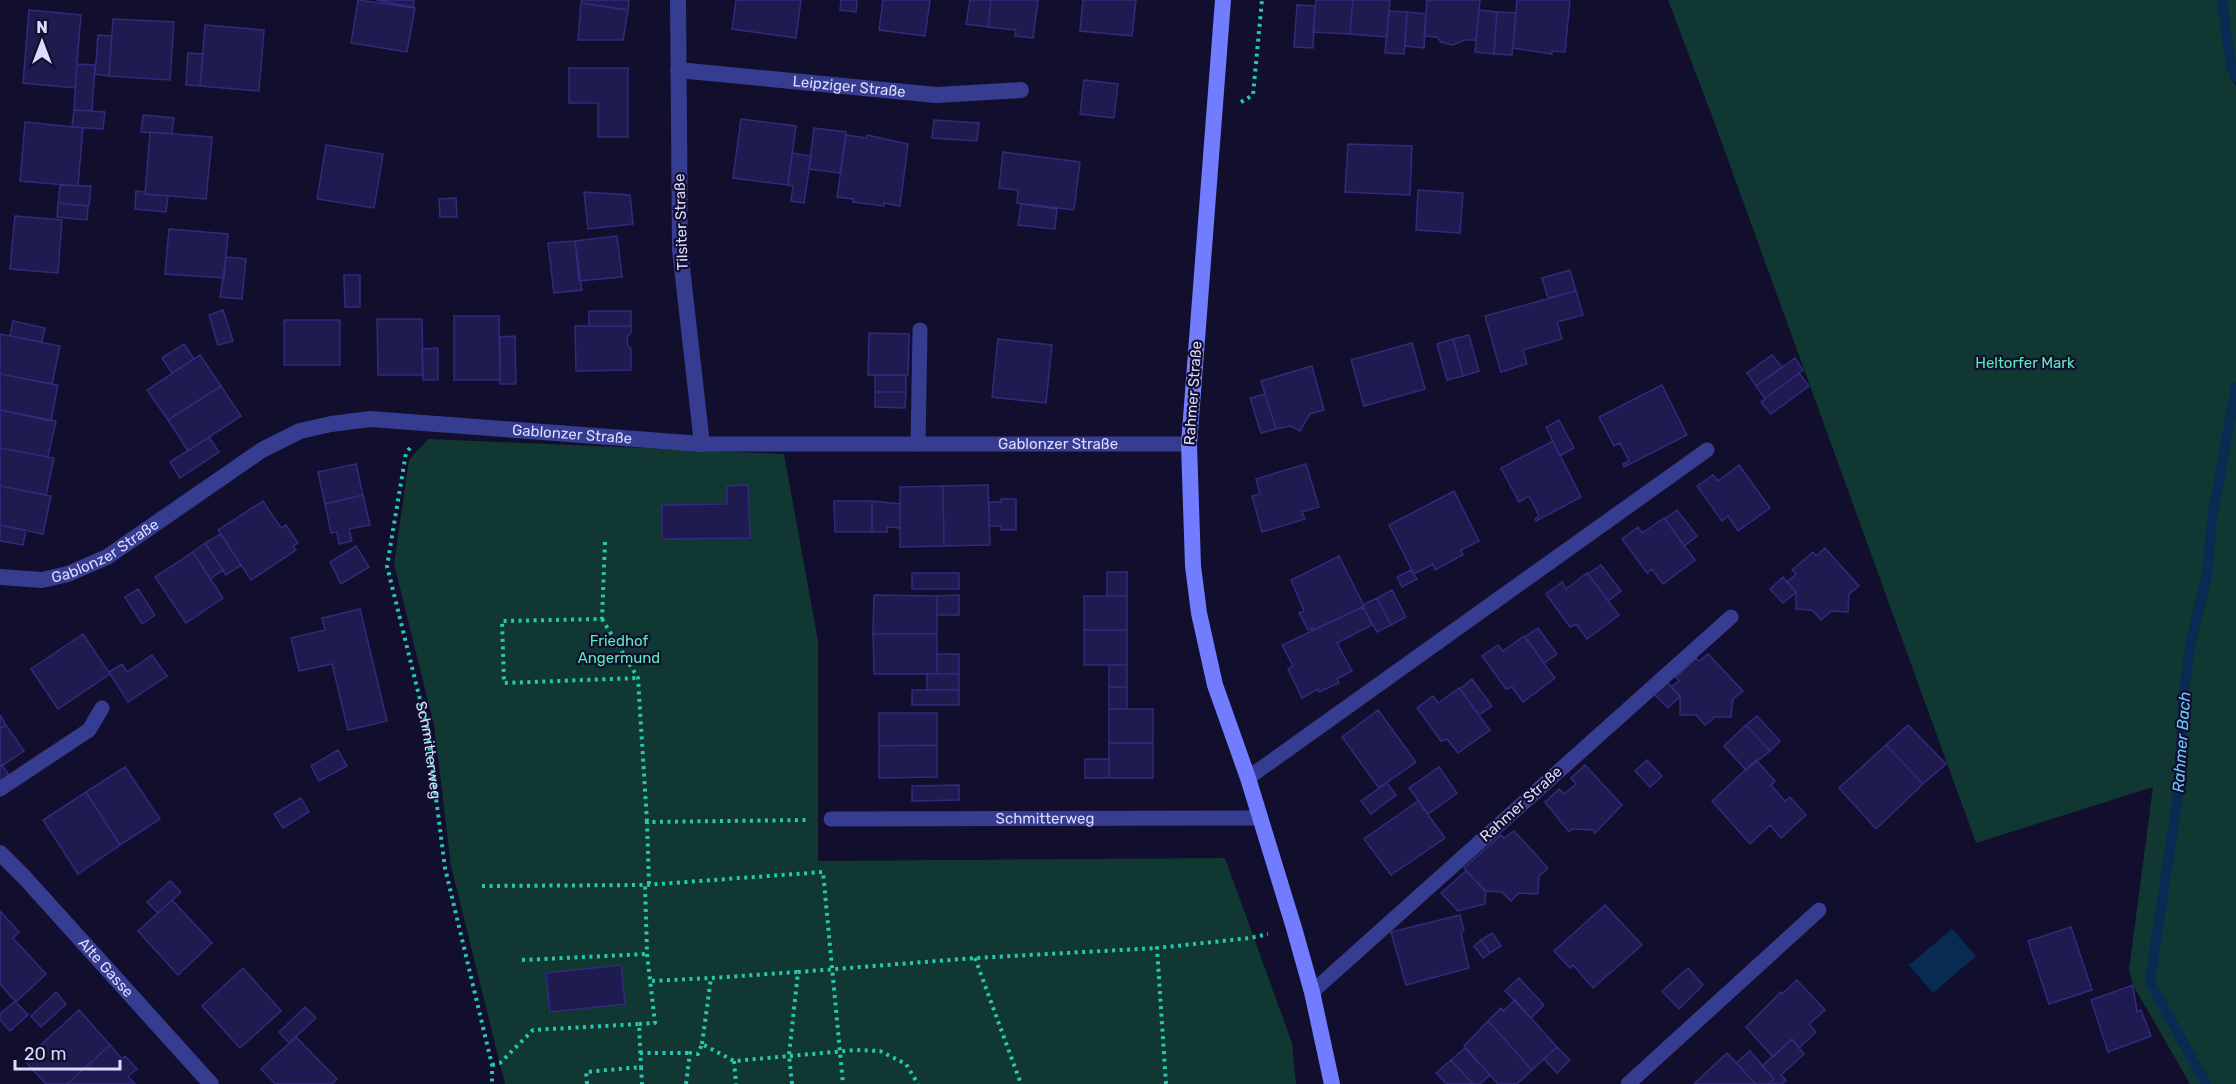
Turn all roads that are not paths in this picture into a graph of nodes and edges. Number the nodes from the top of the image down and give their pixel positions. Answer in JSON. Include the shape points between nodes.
{"nodes":[{"id":1,"x":678,"y":0,"type":"edge"},
{"id":2,"x":1223,"y":0,"type":"edge"},
{"id":3,"x":678,"y":70,"type":"junction"},
{"id":4,"x":1021,"y":90,"type":"dead end"},
{"id":5,"x":920,"y":330,"type":"dead end"},
{"id":6,"x":702,"y":444,"type":"junction"},
{"id":7,"x":918,"y":444,"type":"junction"},
{"id":8,"x":1189,"y":444,"type":"junction"},
{"id":9,"x":1707,"y":450,"type":"dead end"},
{"id":10,"x":0,"y":577,"type":"edge"},
{"id":11,"x":1731,"y":617,"type":"dead end"},
{"id":12,"x":102,"y":708,"type":"dead end"},
{"id":13,"x":1248,"y":778,"type":"junction"},
{"id":14,"x":0,"y":789,"type":"edge"},
{"id":15,"x":1260,"y":818,"type":"junction"},
{"id":16,"x":831,"y":819,"type":"road end"},
{"id":17,"x":0,"y":854,"type":"edge"},
{"id":18,"x":1820,"y":910,"type":"dead end"},
{"id":19,"x":1312,"y":992,"type":"junction"},
{"id":20,"x":211,"y":1084,"type":"edge"},
{"id":21,"x":1332,"y":1084,"type":"edge"},
{"id":22,"x":1628,"y":1084,"type":"edge"}],
"edges":[{"from":1,"to":3,"type":"street","name":"Tilsiter Straße"},
{"from":2,"to":8,"type":"main road","name":"Rahmer Straße"},
{"from":3,"to":4,"type":"street","name":"Leipziger Straße","via":[[936,95]]},
{"from":3,"to":6,"type":"street","name":"Tilsiter Straße","via":[[680,250]]},
{"from":5,"to":7,"type":"lane"},
{"from":6,"to":7,"type":"lane","name":"Gablonzer Straße"},
{"from":6,"to":10,"type":"street","name":"Gablonzer Straße","via":[[370,419],[332,424],[300,431],[262,450],[107,557],[68,574],[42,580]]},
{"from":7,"to":8,"type":"lane","name":"Gablonzer Straße"},
{"from":8,"to":13,"type":"main road","name":"Rahmer Straße","via":[[1193,566],[1199,613],[1215,685]]},
{"from":9,"to":13,"type":"lane"},
{"from":11,"to":19,"type":"lane","name":"Rahmer Straße"},
{"from":12,"to":14,"type":"lane","via":[[89,730]]},
{"from":13,"to":15,"type":"main road","name":"Rahmer Straße"},
{"from":15,"to":16,"type":"lane","name":"Schmitterweg"},
{"from":15,"to":19,"type":"main road","name":"Rahmer Straße"},
{"from":17,"to":20,"type":"street","name":"Alte Gasse"},
{"from":18,"to":22,"type":"lane"},
{"from":19,"to":21,"type":"main road","name":"Rahmer Straße"}]}
